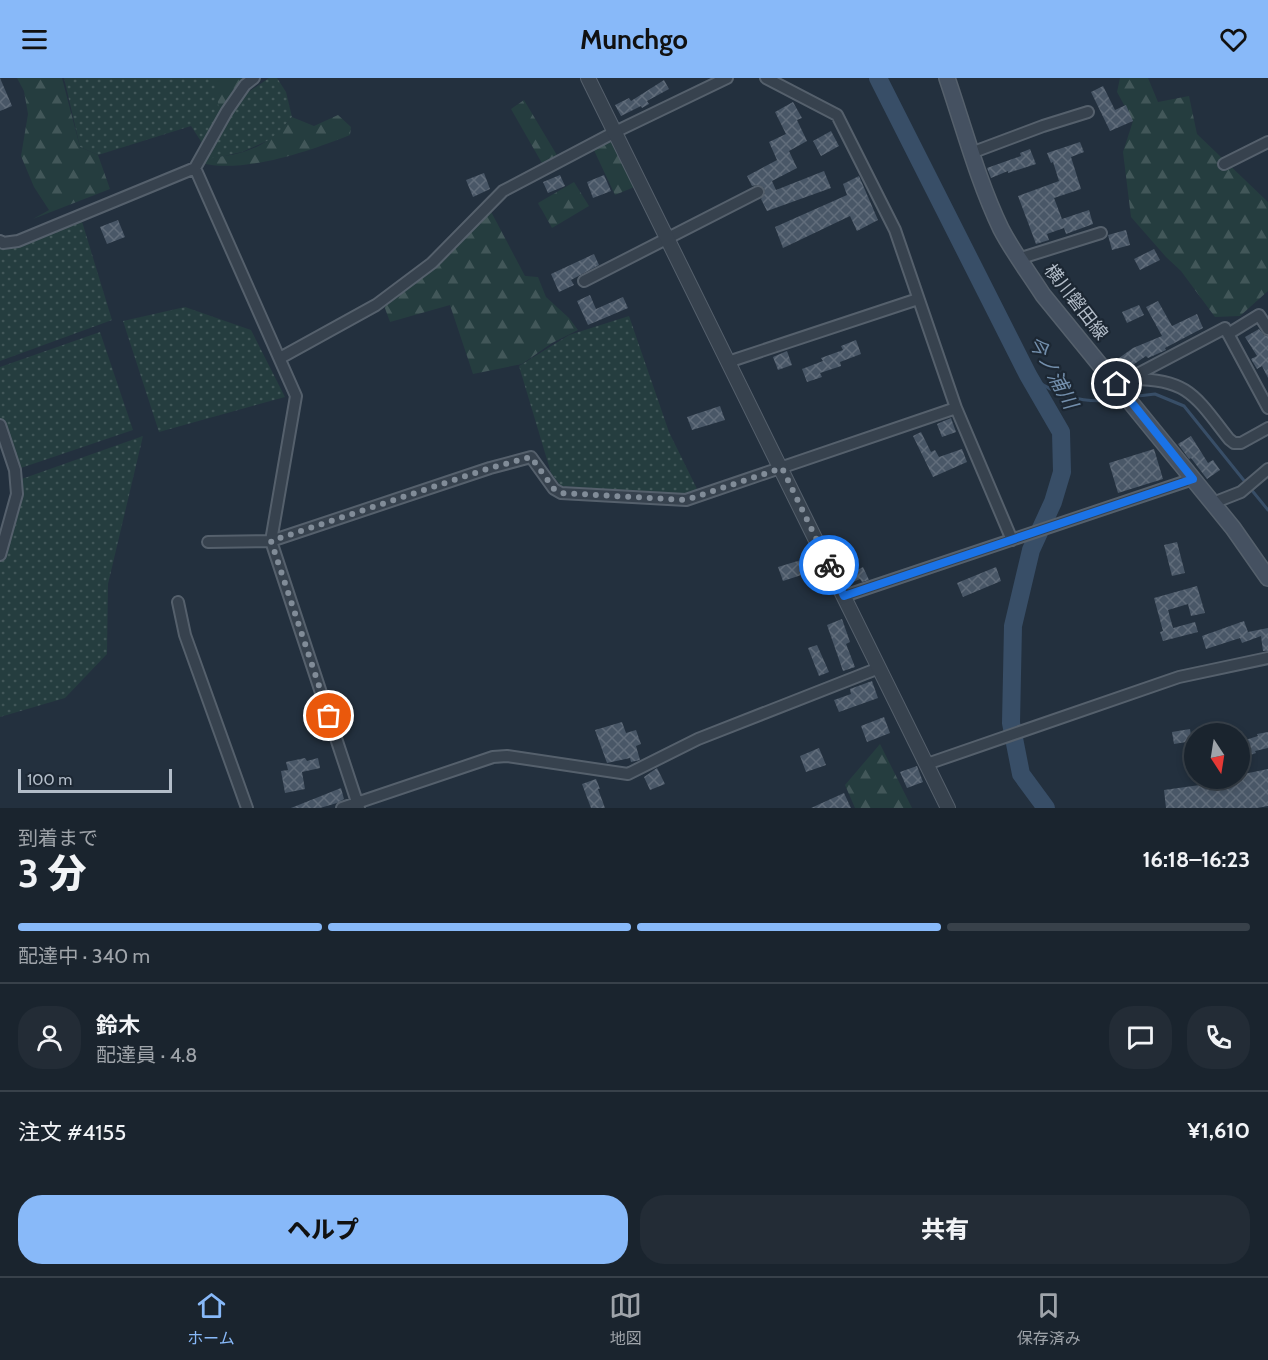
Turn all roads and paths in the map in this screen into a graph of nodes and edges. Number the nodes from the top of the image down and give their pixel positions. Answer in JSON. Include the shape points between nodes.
{"nodes":[{"id":1,"x":254,"y":78,"type":"edge"},
{"id":2,"x":588,"y":78,"type":"edge"},
{"id":3,"x":727,"y":78,"type":"edge"},
{"id":4,"x":766,"y":78,"type":"edge"},
{"id":5,"x":947,"y":78,"type":"edge"},
{"id":6,"x":1088,"y":112,"type":"dead end"},
{"id":7,"x":615,"y":132,"type":"junction"},
{"id":8,"x":1268,"y":142,"type":"edge"},
{"id":9,"x":971,"y":153,"type":"junction"},
{"id":10,"x":1224,"y":164,"type":"dead end"},
{"id":11,"x":195,"y":168,"type":"junction"},
{"id":12,"x":758,"y":192,"type":"dead end"},
{"id":13,"x":1101,"y":233,"type":"dead end"},
{"id":14,"x":668,"y":238,"type":"junction"},
{"id":15,"x":1,"y":244,"type":"edge"},
{"id":16,"x":1018,"y":259,"type":"junction"},
{"id":17,"x":584,"y":280,"type":"dead end"},
{"id":18,"x":918,"y":299,"type":"junction"},
{"id":19,"x":1268,"y":329,"type":"edge"},
{"id":20,"x":1228,"y":334,"type":"junction"},
{"id":21,"x":280,"y":358,"type":"junction"},
{"id":22,"x":728,"y":362,"type":"junction"},
{"id":23,"x":1122,"y":382,"type":"junction"},
{"id":24,"x":956,"y":408,"type":"junction"},
{"id":25,"x":1268,"y":408,"type":"edge"},
{"id":26,"x":0,"y":425,"type":"edge"},
{"id":27,"x":1268,"y":428,"type":"edge"},
{"id":28,"x":782,"y":468,"type":"junction"},
{"id":29,"x":1268,"y":469,"type":"edge"},
{"id":30,"x":1193,"y":479,"type":"junction"},
{"id":31,"x":1213,"y":503,"type":"junction"},
{"id":32,"x":1012,"y":540,"type":"junction"},
{"id":33,"x":271,"y":541,"type":"junction"},
{"id":34,"x":208,"y":542,"type":"dead end"},
{"id":35,"x":0,"y":555,"type":"edge"},
{"id":36,"x":1268,"y":578,"type":"edge"},
{"id":37,"x":844,"y":596,"type":"junction"},
{"id":38,"x":178,"y":602,"type":"dead end"},
{"id":39,"x":1268,"y":658,"type":"edge"},
{"id":40,"x":879,"y":668,"type":"junction"},
{"id":41,"x":927,"y":765,"type":"junction"},
{"id":42,"x":358,"y":805,"type":"edge"},
{"id":43,"x":248,"y":808,"type":"edge"},
{"id":44,"x":342,"y":808,"type":"edge"},
{"id":45,"x":948,"y":808,"type":"edge"}],
"edges":[{"from":1,"to":11,"type":"street","via":[[227,111]]},
{"from":2,"to":7,"type":"street"},
{"from":3,"to":7,"type":"street"},
{"from":4,"to":18,"type":"street","via":[[837,115],[895,230]]},
{"from":5,"to":9,"type":"main road","name":"横川磐田線"},
{"from":6,"to":9,"type":"street"},
{"from":7,"to":14,"type":"street"},
{"from":7,"to":21,"type":"street","via":[[503,191],[432,263],[382,300]]},
{"from":8,"to":10,"type":"street"},
{"from":9,"to":16,"type":"main road","name":"横川磐田線","via":[[1002,231]]},
{"from":11,"to":15,"type":"street","via":[[18,241]]},
{"from":11,"to":21,"type":"street"},
{"from":12,"to":14,"type":"street"},
{"from":13,"to":16,"type":"street"},
{"from":14,"to":17,"type":"street"},
{"from":14,"to":22,"type":"street"},
{"from":16,"to":23,"type":"main road","name":"横川磐田線","via":[[1043,295]]},
{"from":18,"to":22,"type":"street"},
{"from":18,"to":24,"type":"street"},
{"from":19,"to":20,"type":"street","via":[[1259,315]]},
{"from":20,"to":23,"type":"street","via":[[1225,328]]},
{"from":20,"to":25,"type":"street"},
{"from":21,"to":33,"type":"street","via":[[296,396]]},
{"from":22,"to":28,"type":"street"},
{"from":23,"to":27,"type":"street","via":[[1159,380],[1185,389],[1234,443]]},
{"from":23,"to":30,"type":"main road","name":"横川磐田線"},
{"from":24,"to":28,"type":"street"},
{"from":24,"to":32,"type":"street"},
{"from":26,"to":35,"type":"street","via":[[15,470],[17,494]]},
{"from":28,"to":33,"type":"street","via":[[686,500],[561,493],[531,457]]},
{"from":28,"to":37,"type":"street"},
{"from":29,"to":31,"type":"street","via":[[1240,492]]},
{"from":30,"to":31,"type":"main road","name":"横川磐田線"},
{"from":30,"to":32,"type":"street"},
{"from":31,"to":36,"type":"main road","name":"横川磐田線"},
{"from":32,"to":37,"type":"street"},
{"from":33,"to":34,"type":"street"},
{"from":33,"to":42,"type":"street"},
{"from":37,"to":40,"type":"street"},
{"from":38,"to":43,"type":"street","via":[[185,635]]},
{"from":39,"to":41,"type":"street","via":[[1179,677]]},
{"from":40,"to":41,"type":"street"},
{"from":40,"to":42,"type":"street","via":[[698,739],[628,774],[493,757]]},
{"from":41,"to":45,"type":"street"},
{"from":42,"to":44,"type":"street"}]}
